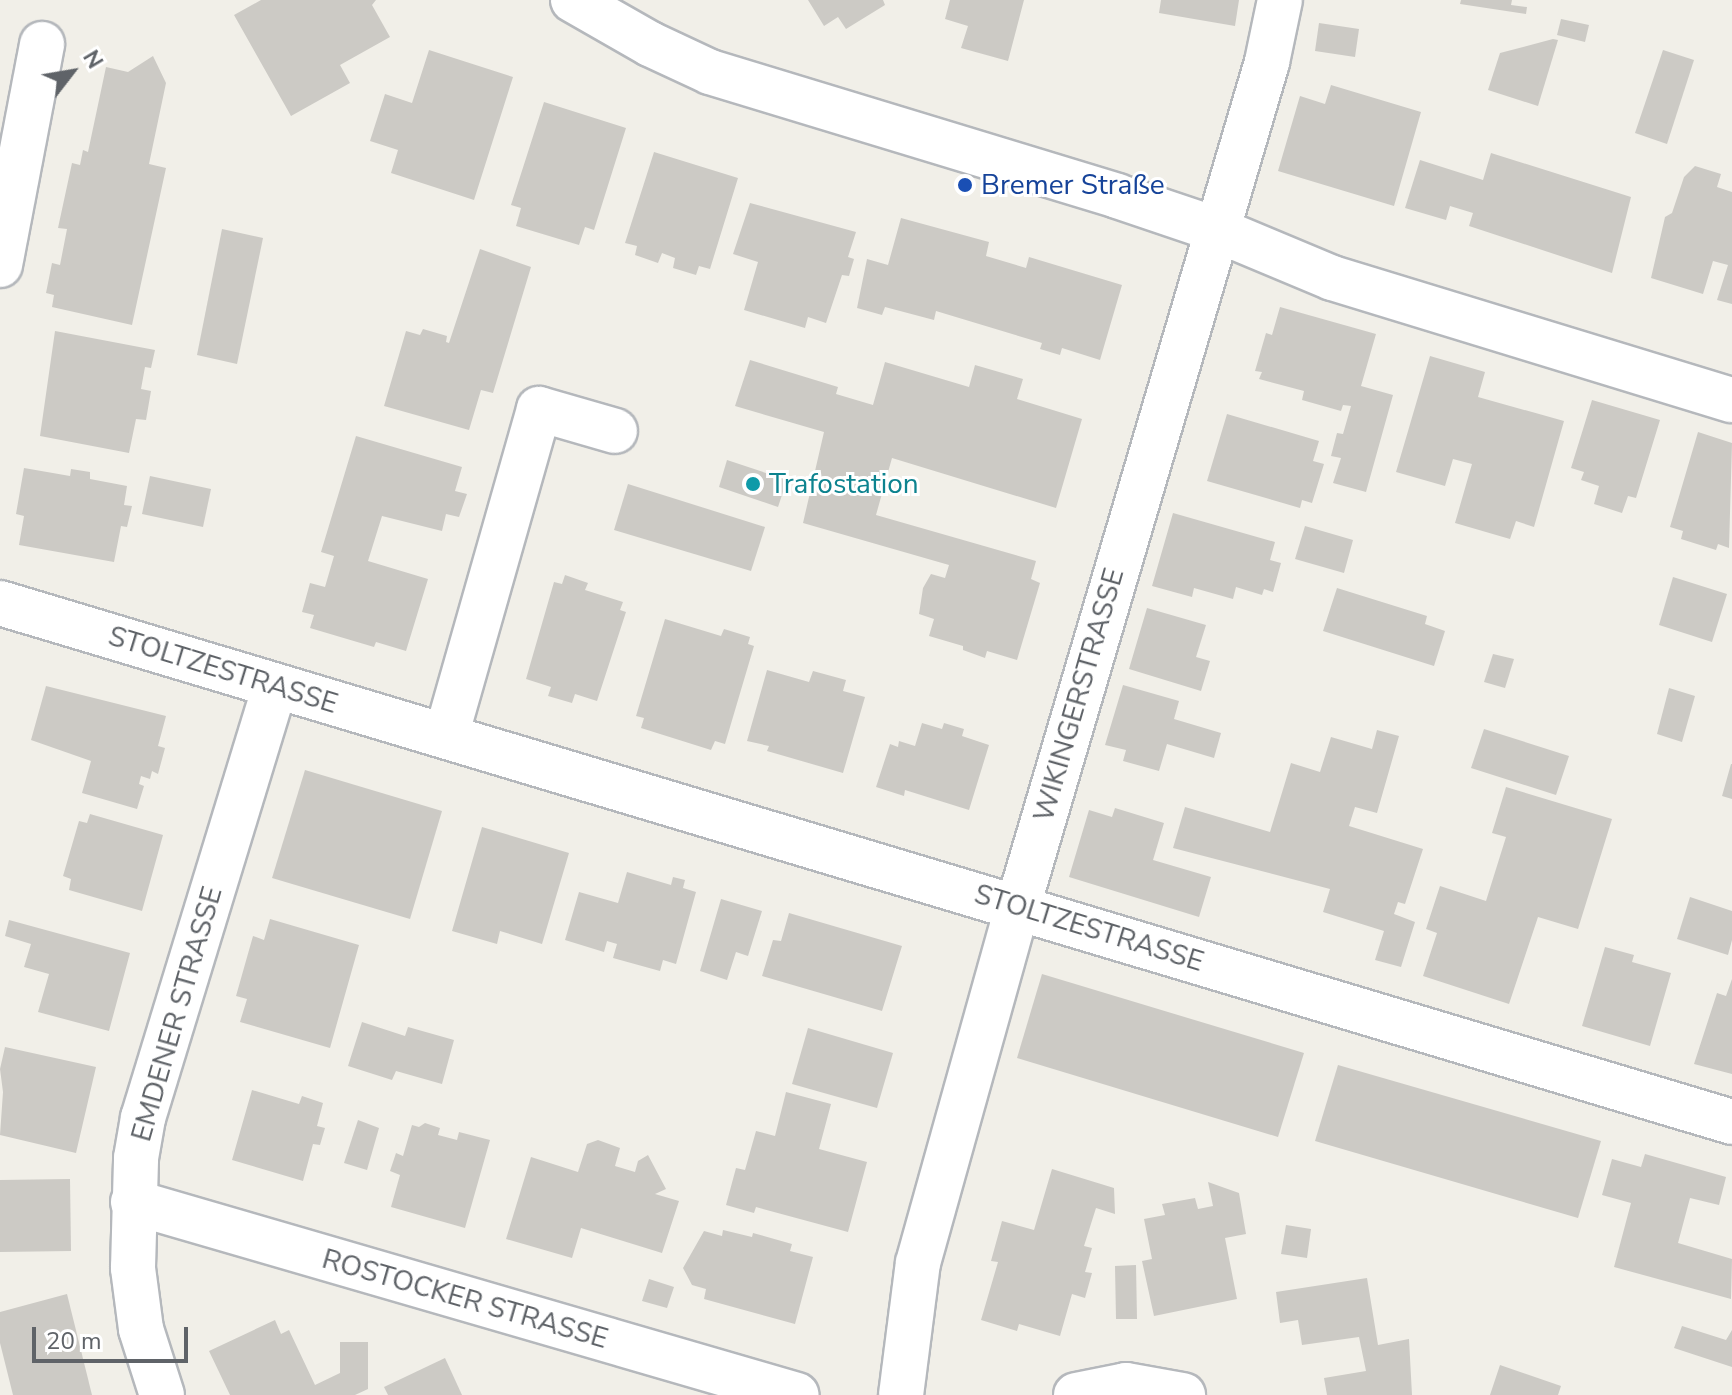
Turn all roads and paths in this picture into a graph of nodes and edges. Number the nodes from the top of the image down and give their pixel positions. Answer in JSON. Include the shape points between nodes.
{"nodes":[{"id":1,"x":573,"y":0,"type":"edge"},
{"id":2,"x":1280,"y":0,"type":"edge"},
{"id":3,"x":42,"y":44,"type":"dead end"},
{"id":4,"x":1215,"y":229,"type":"junction"},
{"id":5,"x":0,"y":265,"type":"edge"},
{"id":6,"x":1732,"y":400,"type":"edge"},
{"id":7,"x":615,"y":431,"type":"dead end"},
{"id":8,"x":0,"y":603,"type":"edge"},
{"id":9,"x":275,"y":686,"type":"junction"},
{"id":10,"x":446,"y":736,"type":"junction"},
{"id":11,"x":1018,"y":906,"type":"junction"},
{"id":12,"x":1732,"y":1122,"type":"edge"},
{"id":13,"x":133,"y":1202,"type":"junction"},
{"id":14,"x":162,"y":1395,"type":"edge"},
{"id":15,"x":797,"y":1395,"type":"edge"},
{"id":16,"x":901,"y":1395,"type":"edge"},
{"id":17,"x":1076,"y":1395,"type":"edge"},
{"id":18,"x":1183,"y":1395,"type":"edge"}],
"edges":[{"from":1,"to":4,"type":"street","via":[[710,72]]},
{"from":2,"to":4,"type":"street","name":"WIKINGERSTRASSE","via":[[1267,62]]},
{"from":3,"to":5,"type":"street"},
{"from":4,"to":6,"type":"street","via":[[1332,278]]},
{"from":4,"to":11,"type":"street","name":"WIKINGERSTRASSE"},
{"from":7,"to":10,"type":"street","via":[[539,409]]},
{"from":8,"to":9,"type":"street","name":"STOLTZESTRASSE"},
{"from":9,"to":10,"type":"street","name":"STOLTZESTRASSE"},
{"from":9,"to":13,"type":"street","name":"EMDENER STRASSE","via":[[143,1118]]},
{"from":10,"to":11,"type":"street","name":"STOLTZESTRASSE"},
{"from":11,"to":12,"type":"street","name":"STOLTZESTRASSE"},
{"from":11,"to":16,"type":"street","name":"WIKINGERSTRASSE","via":[[918,1263]]},
{"from":13,"to":14,"type":"street","name":"EMDENER STRASSE","via":[[133,1268],[141,1329]]},
{"from":13,"to":15,"type":"street","name":"ROSTOCKER STRASSE"},
{"from":17,"to":18,"type":"street","via":[[1126,1385]]}]}
